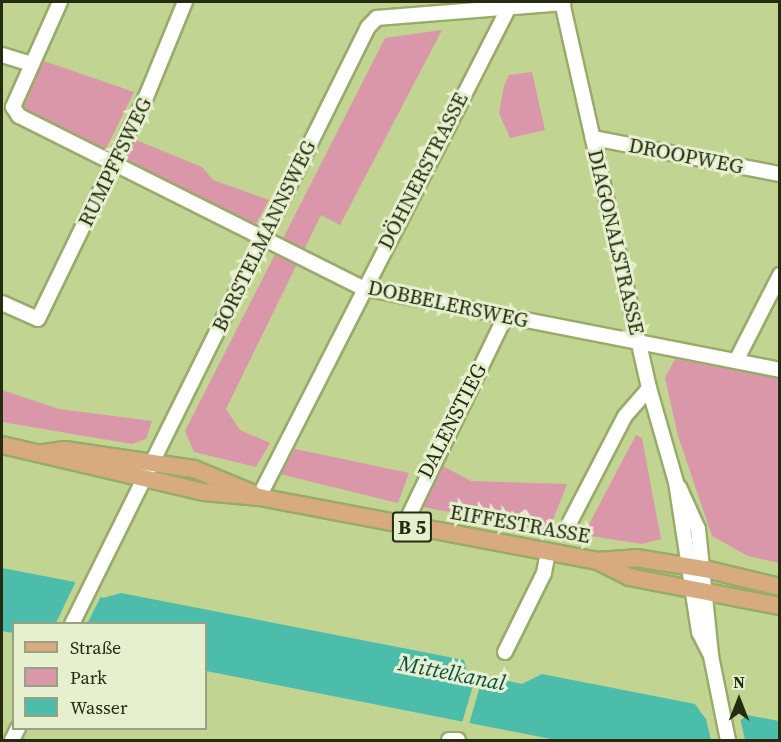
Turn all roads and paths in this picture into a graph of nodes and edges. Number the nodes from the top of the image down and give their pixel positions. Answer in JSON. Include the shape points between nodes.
{"nodes":[{"id":1,"x":60,"y":2,"type":"edge"},
{"id":2,"x":185,"y":2,"type":"edge"},
{"id":3,"x":562,"y":2,"type":"edge"},
{"id":4,"x":509,"y":7,"type":"junction"},
{"id":5,"x":2,"y":56,"type":"edge"},
{"id":6,"x":31,"y":64,"type":"junction"},
{"id":7,"x":593,"y":138,"type":"junction"},
{"id":8,"x":114,"y":164,"type":"junction"},
{"id":9,"x":780,"y":174,"type":"edge"},
{"id":10,"x":264,"y":237,"type":"junction"},
{"id":11,"x":780,"y":275,"type":"edge"},
{"id":12,"x":363,"y":288,"type":"junction"},
{"id":13,"x":2,"y":303,"type":"edge"},
{"id":14,"x":504,"y":317,"type":"junction"},
{"id":15,"x":639,"y":342,"type":"junction"},
{"id":16,"x":736,"y":361,"type":"junction"},
{"id":17,"x":780,"y":370,"type":"edge"},
{"id":18,"x":649,"y":388,"type":"junction"},
{"id":19,"x":2,"y":445,"type":"edge"},
{"id":20,"x":43,"y":453,"type":"junction"},
{"id":21,"x":154,"y":462,"type":"junction"},
{"id":22,"x":145,"y":480,"type":"junction"},
{"id":23,"x":259,"y":497,"type":"junction"},
{"id":24,"x":570,"y":522,"type":"dead end"},
{"id":25,"x":404,"y":526,"type":"junction"},
{"id":26,"x":548,"y":552,"type":"junction"},
{"id":27,"x":597,"y":561,"type":"junction"},
{"id":28,"x":696,"y":568,"type":"junction"},
{"id":29,"x":780,"y":587,"type":"edge"},
{"id":30,"x":700,"y":590,"type":"junction"},
{"id":31,"x":780,"y":606,"type":"edge"},
{"id":32,"x":73,"y":622,"type":"edge"},
{"id":33,"x":505,"y":652,"type":"dead end"},
{"id":34,"x":449,"y":741,"type":"edge"},
{"id":35,"x":458,"y":741,"type":"edge"},
{"id":36,"x":728,"y":741,"type":"edge"}],
"edges":[{"from":1,"to":6,"type":"street"},
{"from":2,"to":8,"type":"street","name":"RUMPFFSWEG"},
{"from":3,"to":4,"type":"street","name":"BORSTELMANNSWEG"},
{"from":3,"to":7,"type":"street","name":"DIAGONALSTRASSE"},
{"from":4,"to":10,"type":"street","name":"BORSTELMANNSWEG","via":[[377,18]]},
{"from":4,"to":12,"type":"street","name":"DÖHNERSTRASSE"},
{"from":5,"to":6,"type":"street"},
{"from":6,"to":8,"type":"street","name":"DOBBELERSWEG","via":[[13,107],[19,117]]},
{"from":7,"to":9,"type":"street","name":"DROOPWEG"},
{"from":7,"to":15,"type":"street","name":"DIAGONALSTRASSE"},
{"from":8,"to":10,"type":"street","name":"DOBBELERSWEG"},
{"from":8,"to":13,"type":"street","name":"RUMPFFSWEG","via":[[38,319]]},
{"from":10,"to":12,"type":"street","name":"DOBBELERSWEG"},
{"from":10,"to":21,"type":"street","name":"BORSTELMANNSWEG"},
{"from":11,"to":16,"type":"street"},
{"from":12,"to":14,"type":"street","name":"DOBBELERSWEG"},
{"from":12,"to":23,"type":"street","name":"DÖHNERSTRASSE"},
{"from":14,"to":15,"type":"street","name":"DOBBELERSWEG"},
{"from":14,"to":25,"type":"street","name":"DALENSTIEG"},
{"from":15,"to":16,"type":"street","name":"DOBBELERSWEG"},
{"from":15,"to":18,"type":"street","name":"DIAGONALSTRASSE"},
{"from":16,"to":17,"type":"street","name":"DOBBELERSWEG"},
{"from":18,"to":24,"type":"street","via":[[625,416]]},
{"from":18,"to":28,"type":"street","name":"DIAGONALSTRASSE","via":[[676,482],[695,517]]},
{"from":19,"to":20,"type":"main road","name":"EIFFESTRASSE","number":"B 5"},
{"from":20,"to":21,"type":"main road","name":"EIFFESTRASSE","number":"B 5","via":[[65,450]]},
{"from":20,"to":22,"type":"main road","name":"EIFFESTRASSE","number":"B 5","via":[[62,463]]},
{"from":21,"to":22,"type":"street","name":"BORSTELMANNSWEG"},
{"from":21,"to":23,"type":"main road","name":"EIFFESTRASSE","number":"B 5","via":[[215,473]]},
{"from":22,"to":23,"type":"main road","name":"EIFFESTRASSE","number":"B 5"},
{"from":22,"to":32,"type":"street","name":"BORSTELMANNSWEG"},
{"from":23,"to":25,"type":"main road","name":"EIFFESTRASSE","number":"B 5"},
{"from":25,"to":26,"type":"main road","name":"EIFFESTRASSE","number":"B 5"},
{"from":26,"to":27,"type":"main road","name":"EIFFESTRASSE","number":"B 5"},
{"from":26,"to":33,"type":"street","via":[[543,573]]},
{"from":27,"to":28,"type":"main road","name":"EIFFESTRASSE","number":"B 5","via":[[636,558]]},
{"from":27,"to":30,"type":"main road","name":"EIFFESTRASSE","number":"B 5","via":[[629,577]]},
{"from":28,"to":29,"type":"main road","name":"EIFFESTRASSE","number":"B 5"},
{"from":28,"to":30,"type":"street","name":"DIAGONALSTRASSE"},
{"from":30,"to":31,"type":"main road","name":"EIFFESTRASSE","number":"B 5"},
{"from":30,"to":36,"type":"street","name":"DIAGONALSTRASSE","via":[[699,632],[711,656]]},
{"from":34,"to":35,"type":"street"}]}
